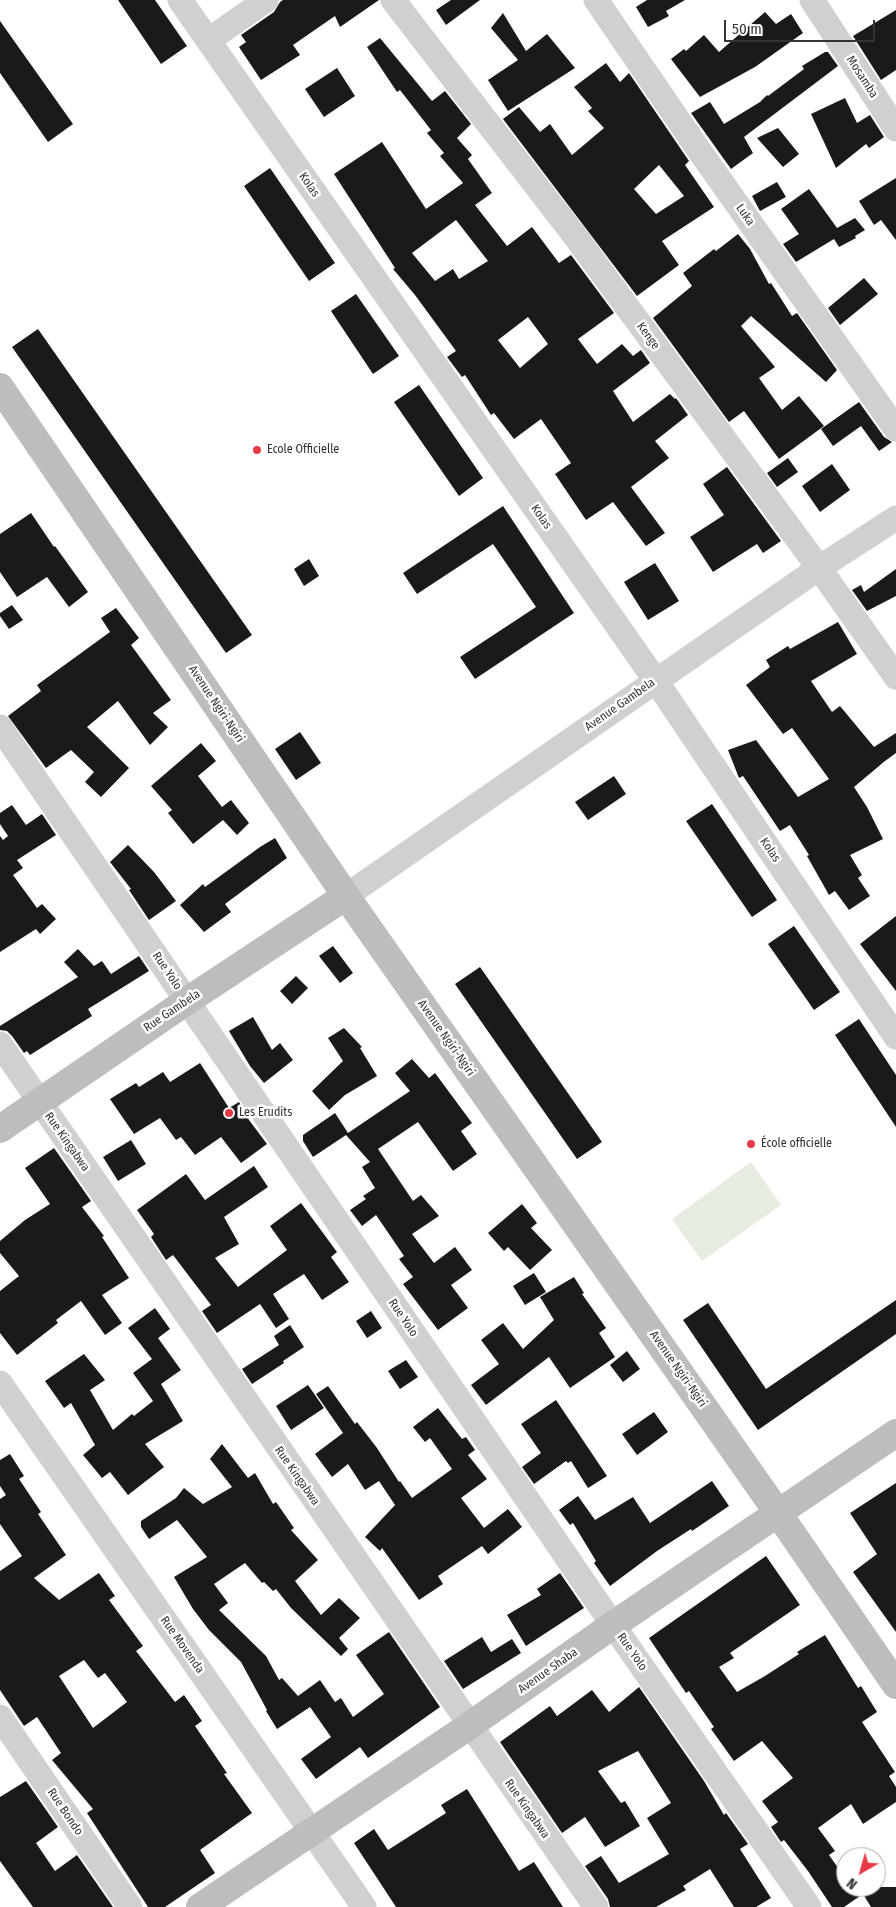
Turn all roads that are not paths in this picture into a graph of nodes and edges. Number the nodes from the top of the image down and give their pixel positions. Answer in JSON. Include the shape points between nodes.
{"nodes":[{"id":1,"x":180,"y":0,"type":"edge"},
{"id":2,"x":266,"y":0,"type":"edge"},
{"id":3,"x":393,"y":0,"type":"edge"},
{"id":4,"x":596,"y":0,"type":"edge"},
{"id":5,"x":812,"y":0,"type":"edge"},
{"id":6,"x":209,"y":40,"type":"junction"},
{"id":7,"x":896,"y":129,"type":"edge"},
{"id":8,"x":0,"y":387,"type":"edge"},
{"id":9,"x":896,"y":429,"type":"edge"},
{"id":10,"x":896,"y":518,"type":"edge"},
{"id":11,"x":819,"y":568,"type":"junction"},
{"id":12,"x":896,"y":677,"type":"edge"},
{"id":13,"x":656,"y":681,"type":"junction"},
{"id":14,"x":0,"y":727,"type":"edge"},
{"id":15,"x":346,"y":896,"type":"junction"},
{"id":16,"x":187,"y":1001,"type":"junction"},
{"id":17,"x":896,"y":1037,"type":"edge"},
{"id":18,"x":0,"y":1044,"type":"edge"},
{"id":19,"x":40,"y":1102,"type":"junction"},
{"id":20,"x":0,"y":1129,"type":"edge"},
{"id":21,"x":0,"y":1382,"type":"edge"},
{"id":22,"x":896,"y":1433,"type":"edge"},
{"id":23,"x":778,"y":1513,"type":"junction"},
{"id":24,"x":614,"y":1625,"type":"junction"},
{"id":25,"x":896,"y":1684,"type":"edge"},
{"id":26,"x":0,"y":1717,"type":"edge"},
{"id":27,"x":469,"y":1726,"type":"junction"},
{"id":28,"x":312,"y":1831,"type":"junction"},
{"id":29,"x":130,"y":1907,"type":"edge"},
{"id":30,"x":200,"y":1907,"type":"edge"},
{"id":31,"x":364,"y":1907,"type":"edge"},
{"id":32,"x":596,"y":1907,"type":"edge"},
{"id":33,"x":810,"y":1907,"type":"edge"}],
"edges":[{"from":1,"to":6,"type":"street","name":"Kolas"},
{"from":2,"to":6,"type":"street"},
{"from":3,"to":11,"type":"street","name":"Kenge","via":[[575,236]]},
{"from":4,"to":9,"type":"street","name":"Luka"},
{"from":5,"to":7,"type":"street","name":"Mosamba"},
{"from":6,"to":13,"type":"street","name":"Kolas"},
{"from":8,"to":15,"type":"street","name":"Avenue Ngiri-Ngiri"},
{"from":10,"to":11,"type":"street","name":"Avenue Gambela"},
{"from":11,"to":12,"type":"street","name":"Kenge"},
{"from":11,"to":13,"type":"street","name":"Avenue Gambela"},
{"from":13,"to":15,"type":"street","name":"Avenue Gambela"},
{"from":13,"to":17,"type":"street","name":"Kolas"},
{"from":14,"to":16,"type":"street","name":"Rue Yolo"},
{"from":15,"to":16,"type":"street","name":"Rue Gambela"},
{"from":15,"to":23,"type":"street","name":"Avenue Ngiri-Ngiri"},
{"from":16,"to":19,"type":"street","name":"Rue Gambela"},
{"from":16,"to":24,"type":"street","name":"Rue Yolo"},
{"from":18,"to":19,"type":"street","name":"Rue Kingabwa"},
{"from":19,"to":20,"type":"street","name":"Rue Gambela"},
{"from":19,"to":27,"type":"street","name":"Rue Kingabwa"},
{"from":21,"to":28,"type":"street","name":"Rue Movenda"},
{"from":22,"to":23,"type":"street","name":"Avenue Shaba"},
{"from":23,"to":24,"type":"street","name":"Avenue Shaba"},
{"from":23,"to":25,"type":"street","name":"Avenue Ngiri-Ngiri"},
{"from":24,"to":27,"type":"street","name":"Avenue Shaba"},
{"from":24,"to":33,"type":"street","name":"Rue Yolo"},
{"from":26,"to":29,"type":"street","name":"Rue Bondo"},
{"from":27,"to":28,"type":"street","name":"Avenue Shaba"},
{"from":27,"to":32,"type":"street","name":"Rue Kingabwa"},
{"from":28,"to":30,"type":"street","name":"Avenue Shaba"},
{"from":28,"to":31,"type":"street","name":"Rue Movenda"}]}
